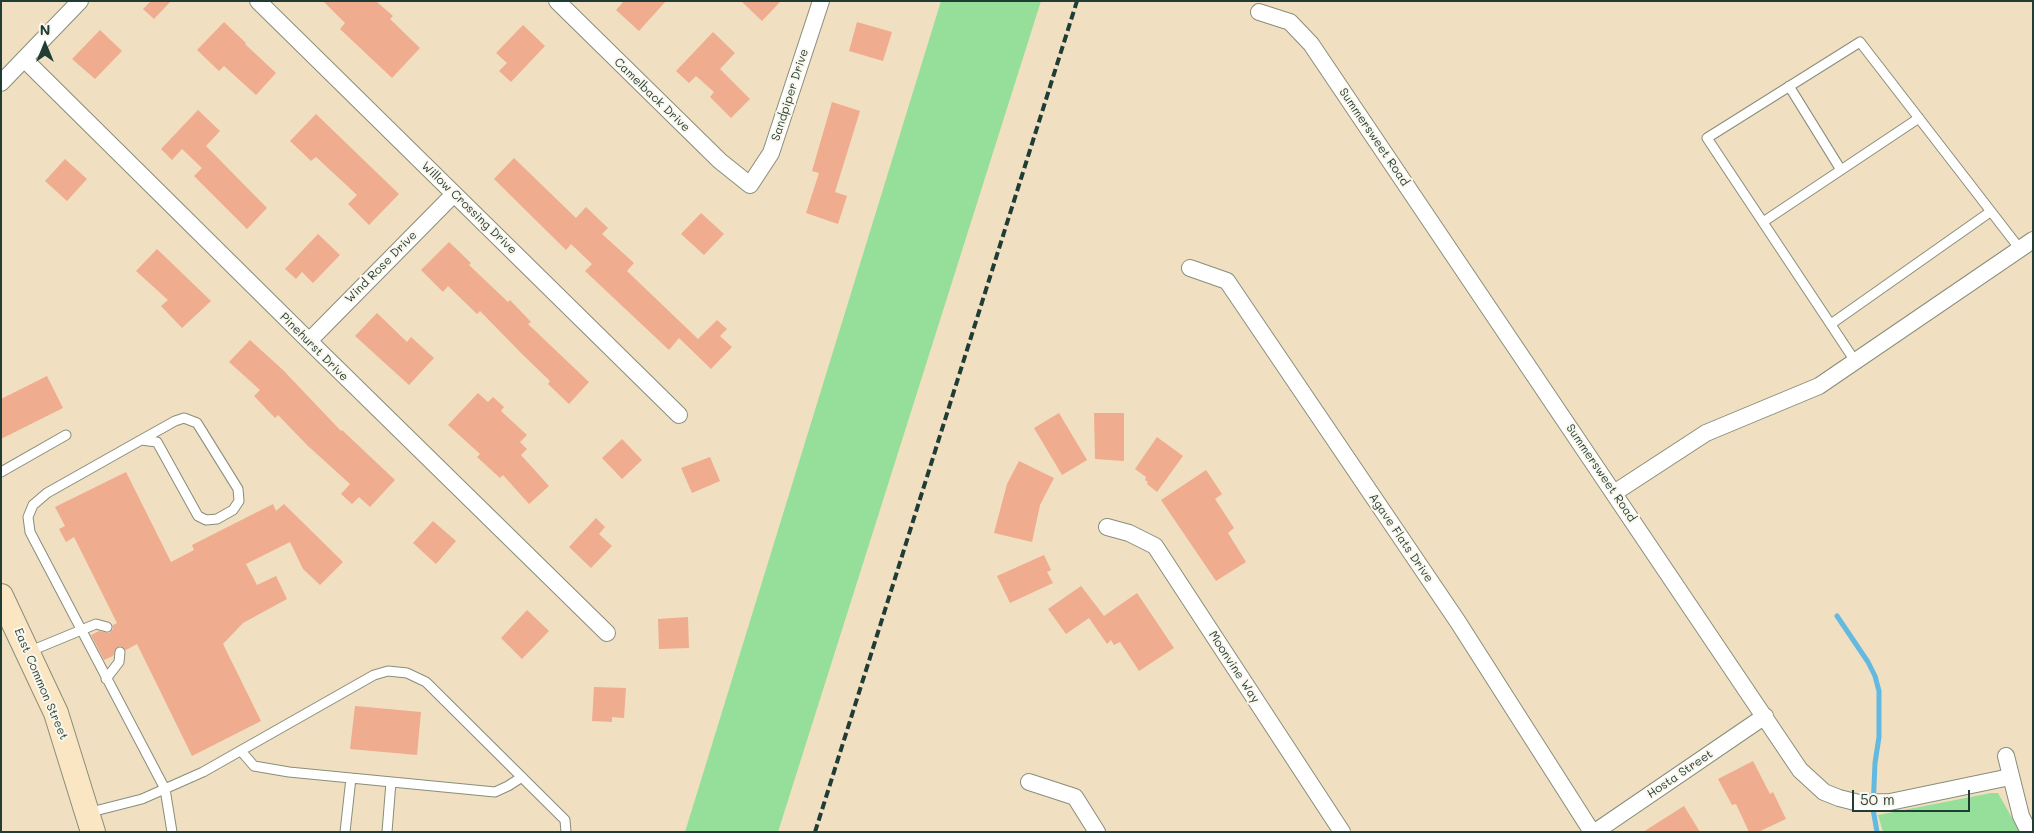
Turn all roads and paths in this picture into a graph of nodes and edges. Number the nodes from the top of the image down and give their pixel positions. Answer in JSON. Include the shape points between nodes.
{"nodes":[{"id":1,"x":80,"y":1,"type":"edge"},
{"id":2,"x":258,"y":1,"type":"edge"},
{"id":3,"x":557,"y":1,"type":"edge"},
{"id":4,"x":821,"y":1,"type":"edge"},
{"id":5,"x":1258,"y":12,"type":"dead end"},
{"id":6,"x":24,"y":59,"type":"junction"},
{"id":7,"x":1,"y":83,"type":"edge"},
{"id":8,"x":1789,"y":86,"type":"junction"},
{"id":9,"x":1919,"y":118,"type":"junction"},
{"id":10,"x":1841,"y":170,"type":"junction"},
{"id":11,"x":750,"y":185,"type":"joint"},
{"id":12,"x":454,"y":194,"type":"junction"},
{"id":13,"x":1990,"y":212,"type":"junction"},
{"id":14,"x":1763,"y":222,"type":"junction"},
{"id":15,"x":2026,"y":245,"type":"edge"},
{"id":16,"x":1190,"y":268,"type":"dead end"},
{"id":17,"x":1831,"y":324,"type":"junction"},
{"id":18,"x":309,"y":341,"type":"junction"},
{"id":19,"x":1856,"y":361,"type":"junction"},
{"id":20,"x":679,"y":415,"type":"dead end"},
{"id":21,"x":66,"y":435,"type":"dead end"},
{"id":22,"x":141,"y":440,"type":"junction"},
{"id":23,"x":1,"y":472,"type":"edge"},
{"id":24,"x":1614,"y":493,"type":"junction"},
{"id":25,"x":1107,"y":527,"type":"dead end"},
{"id":26,"x":1,"y":596,"type":"edge"},
{"id":27,"x":107,"y":628,"type":"dead end"},
{"id":28,"x":81,"y":631,"type":"junction"},
{"id":29,"x":607,"y":633,"type":"dead end"},
{"id":30,"x":28,"y":652,"type":"junction"},
{"id":31,"x":120,"y":652,"type":"dead end"},
{"id":32,"x":106,"y":679,"type":"junction"},
{"id":33,"x":1765,"y":716,"type":"junction"},
{"id":34,"x":241,"y":751,"type":"junction"},
{"id":35,"x":2006,"y":756,"type":"dead end"},
{"id":36,"x":522,"y":777,"type":"junction"},
{"id":37,"x":2010,"y":777,"type":"junction"},
{"id":38,"x":350,"y":778,"type":"junction"},
{"id":39,"x":391,"y":782,"type":"junction"},
{"id":40,"x":1028,"y":782,"type":"dead end"},
{"id":41,"x":165,"y":789,"type":"junction"},
{"id":42,"x":90,"y":823,"type":"edge"},
{"id":43,"x":172,"y":832,"type":"edge"},
{"id":44,"x":345,"y":832,"type":"edge"},
{"id":45,"x":387,"y":832,"type":"edge"},
{"id":46,"x":566,"y":832,"type":"edge"},
{"id":47,"x":1097,"y":832,"type":"edge"},
{"id":48,"x":1342,"y":832,"type":"edge"},
{"id":49,"x":1594,"y":832,"type":"edge"},
{"id":50,"x":2029,"y":832,"type":"edge"}],
"edges":[{"from":1,"to":6,"type":"street"},
{"from":2,"to":12,"type":"street","name":"Willow Crossing Drive"},
{"from":3,"to":11,"type":"street","name":"Camelback Drive","via":[[720,161]]},
{"from":4,"to":11,"type":"street","name":"Sandpiper Drive","via":[[771,153]]},
{"from":5,"to":24,"type":"street","name":"Summersweet Road","via":[[1290,22],[1311,44]]},
{"from":6,"to":7,"type":"street"},
{"from":6,"to":18,"type":"street","name":"Pinehurst Drive"},
{"from":8,"to":9,"type":"lane","via":[[1860,42]]},
{"from":8,"to":10,"type":"lane"},
{"from":8,"to":14,"type":"lane","via":[[1707,138]]},
{"from":9,"to":10,"type":"lane"},
{"from":9,"to":13,"type":"lane"},
{"from":10,"to":14,"type":"lane"},
{"from":12,"to":18,"type":"street","name":"Wind Rose Drive"},
{"from":12,"to":20,"type":"street","name":"Willow Crossing Drive"},
{"from":13,"to":15,"type":"lane"},
{"from":13,"to":17,"type":"lane"},
{"from":14,"to":17,"type":"lane"},
{"from":15,"to":19,"type":"street"},
{"from":16,"to":49,"type":"street","name":"Agave Flats Drive","via":[[1227,281],[1458,622]]},
{"from":17,"to":19,"type":"lane"},
{"from":18,"to":29,"type":"street","name":"Pinehurst Drive"},
{"from":19,"to":24,"type":"street","via":[[1819,386],[1706,433]]},
{"from":21,"to":23,"type":"lane"},
{"from":22,"to":22,"type":"lane","via":[[157,442],[198,516],[206,520],[217,519],[233,510],[239,501],[238,489],[197,423],[184,418]]},
{"from":22,"to":28,"type":"lane","via":[[47,493],[33,504],[28,516],[30,532]]},
{"from":24,"to":33,"type":"street","name":"Summersweet Road"},
{"from":25,"to":48,"type":"street","name":"Moonvine Way","via":[[1129,533],[1155,546]]},
{"from":26,"to":30,"type":"main road","name":"East Common Street"},
{"from":27,"to":28,"type":"lane","via":[[96,624]]},
{"from":28,"to":30,"type":"lane"},
{"from":28,"to":32,"type":"lane"},
{"from":30,"to":42,"type":"main road","name":"East Common Street","via":[[56,713]]},
{"from":31,"to":32,"type":"lane","via":[[119,662]]},
{"from":32,"to":41,"type":"lane"},
{"from":33,"to":37,"type":"street","name":"Summersweet Road","via":[[1800,770],[1824,792],[1859,803],[1890,802]]},
{"from":33,"to":49,"type":"street","name":"Hosta Street"},
{"from":34,"to":36,"type":"lane","via":[[388,670],[408,673],[426,682]]},
{"from":34,"to":38,"type":"lane","via":[[254,766]]},
{"from":34,"to":41,"type":"lane"},
{"from":35,"to":37,"type":"street"},
{"from":36,"to":39,"type":"lane","via":[[495,792]]},
{"from":36,"to":46,"type":"lane","via":[[565,820]]},
{"from":37,"to":50,"type":"street"},
{"from":38,"to":39,"type":"lane"},
{"from":38,"to":44,"type":"lane"},
{"from":39,"to":45,"type":"lane"},
{"from":40,"to":47,"type":"street","via":[[1074,797]]},
{"from":41,"to":42,"type":"lane"},
{"from":41,"to":43,"type":"lane"}]}
